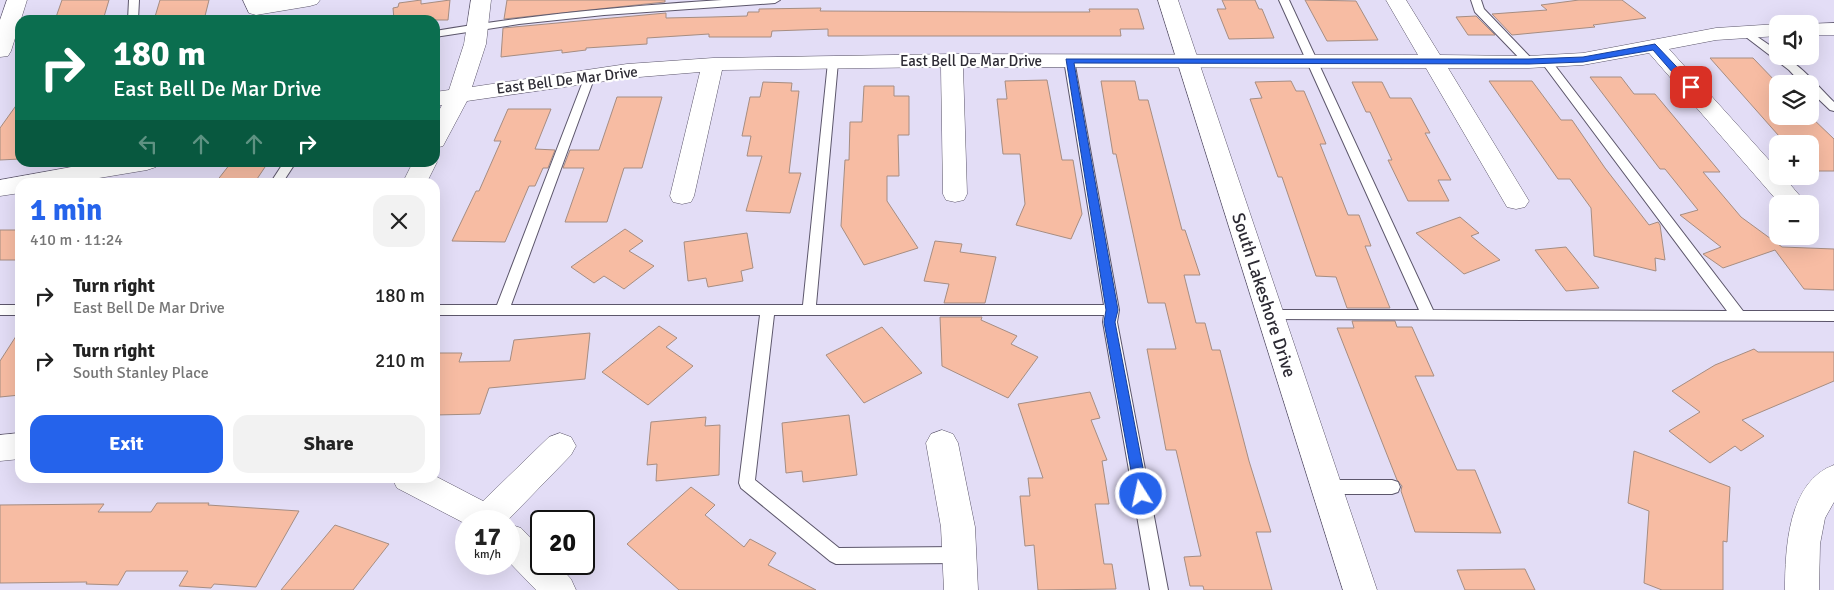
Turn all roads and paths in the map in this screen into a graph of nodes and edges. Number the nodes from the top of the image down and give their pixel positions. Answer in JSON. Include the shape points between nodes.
{"nodes":[{"id":1,"x":17,"y":0,"type":"edge"},
{"id":2,"x":134,"y":0,"type":"edge"},
{"id":3,"x":310,"y":0,"type":"edge"},
{"id":4,"x":481,"y":0,"type":"edge"},
{"id":5,"x":775,"y":0,"type":"edge"},
{"id":6,"x":1168,"y":0,"type":"edge"},
{"id":7,"x":1284,"y":0,"type":"edge"},
{"id":8,"x":1396,"y":0,"type":"edge"},
{"id":9,"x":1476,"y":0,"type":"edge"},
{"id":10,"x":254,"y":5,"type":"edge"},
{"id":11,"x":132,"y":15,"type":"edge"},
{"id":12,"x":478,"y":27,"type":"junction"},
{"id":13,"x":1819,"y":29,"type":"edge"},
{"id":14,"x":1834,"y":29,"type":"edge"},
{"id":15,"x":1769,"y":31,"type":"edge"},
{"id":16,"x":1746,"y":32,"type":"junction"},
{"id":17,"x":440,"y":33,"type":"edge"},
{"id":18,"x":1655,"y":46,"type":"junction"},
{"id":19,"x":0,"y":51,"type":"edge"},
{"id":20,"x":952,"y":60,"type":"junction"},
{"id":21,"x":1069,"y":60,"type":"junction"},
{"id":22,"x":1188,"y":60,"type":"junction"},
{"id":23,"x":1312,"y":61,"type":"junction"},
{"id":24,"x":1538,"y":61,"type":"junction"},
{"id":25,"x":833,"y":62,"type":"junction"},
{"id":26,"x":1432,"y":62,"type":"junction"},
{"id":27,"x":713,"y":64,"type":"junction"},
{"id":28,"x":1800,"y":75,"type":"edge"},
{"id":29,"x":590,"y":76,"type":"junction"},
{"id":30,"x":1819,"y":93,"type":"edge"},
{"id":31,"x":458,"y":94,"type":"junction"},
{"id":32,"x":440,"y":98,"type":"edge"},
{"id":33,"x":1834,"y":108,"type":"edge"},
{"id":34,"x":440,"y":131,"type":"edge"},
{"id":35,"x":287,"y":167,"type":"edge"},
{"id":36,"x":137,"y":170,"type":"edge"},
{"id":37,"x":67,"y":178,"type":"edge"},
{"id":38,"x":280,"y":178,"type":"edge"},
{"id":39,"x":15,"y":186,"type":"edge"},
{"id":40,"x":0,"y":188,"type":"edge"},
{"id":41,"x":955,"y":194,"type":"dead end"},
{"id":42,"x":1785,"y":195,"type":"edge"},
{"id":43,"x":682,"y":196,"type":"dead end"},
{"id":44,"x":1516,"y":201,"type":"dead end"},
{"id":45,"x":0,"y":310,"type":"edge"},
{"id":46,"x":15,"y":310,"type":"edge"},
{"id":47,"x":440,"y":310,"type":"edge"},
{"id":48,"x":502,"y":310,"type":"junction"},
{"id":49,"x":768,"y":310,"type":"junction"},
{"id":50,"x":810,"y":310,"type":"junction"},
{"id":51,"x":1112,"y":310,"type":"junction"},
{"id":52,"x":1271,"y":315,"type":"junction"},
{"id":53,"x":1428,"y":315,"type":"junction"},
{"id":54,"x":1740,"y":316,"type":"junction"},
{"id":55,"x":1834,"y":316,"type":"edge"},
{"id":56,"x":942,"y":443,"type":"dead end"},
{"id":57,"x":15,"y":446,"type":"edge"},
{"id":58,"x":560,"y":446,"type":"dead end"},
{"id":59,"x":0,"y":448,"type":"edge"},
{"id":60,"x":1834,"y":479,"type":"edge"},
{"id":61,"x":417,"y":483,"type":"edge"},
{"id":62,"x":1326,"y":487,"type":"junction"},
{"id":63,"x":1392,"y":487,"type":"dead end"},
{"id":64,"x":467,"y":510,"type":"edge"},
{"id":65,"x":509,"y":510,"type":"edge"},
{"id":66,"x":520,"y":550,"type":"edge"},
{"id":67,"x":959,"y":555,"type":"junction"},
{"id":68,"x":559,"y":590,"type":"edge"},
{"id":69,"x":961,"y":590,"type":"edge"},
{"id":70,"x":1159,"y":590,"type":"edge"},
{"id":71,"x":1360,"y":590,"type":"edge"},
{"id":72,"x":1802,"y":590,"type":"edge"}],
"edges":[{"from":1,"to":19,"type":"street"},
{"from":2,"to":11,"type":"lane"},
{"from":3,"to":10,"type":"street"},
{"from":4,"to":12,"type":"street"},
{"from":5,"to":12,"type":"lane","via":[[623,10]]},
{"from":6,"to":22,"type":"street","name":"South Lakeshore Drive"},
{"from":7,"to":23,"type":"lane"},
{"from":8,"to":26,"type":"street"},
{"from":9,"to":24,"type":"lane","via":[[1479,10]]},
{"from":12,"to":17,"type":"lane"},
{"from":12,"to":31,"type":"street"},
{"from":13,"to":14,"type":"street"},
{"from":15,"to":16,"type":"street","name":"East Bell De Mar Drive"},
{"from":16,"to":18,"type":"street","name":"East Bell De Mar Drive","via":[[1716,34]]},
{"from":16,"to":28,"type":"lane"},
{"from":18,"to":24,"type":"street","name":"East Bell De Mar Drive","via":[[1583,59]]},
{"from":18,"to":42,"type":"street"},
{"from":20,"to":21,"type":"street","name":"East Bell De Mar Drive"},
{"from":20,"to":25,"type":"street","name":"East Bell De Mar Drive"},
{"from":20,"to":41,"type":"street"},
{"from":21,"to":22,"type":"street","name":"East Bell De Mar Drive"},
{"from":21,"to":51,"type":"lane"},
{"from":22,"to":23,"type":"street","name":"East Bell De Mar Drive"},
{"from":22,"to":52,"type":"street","name":"South Lakeshore Drive"},
{"from":23,"to":26,"type":"street","name":"East Bell De Mar Drive"},
{"from":23,"to":53,"type":"lane"},
{"from":24,"to":26,"type":"street","name":"East Bell De Mar Drive"},
{"from":24,"to":54,"type":"lane"},
{"from":25,"to":27,"type":"street","name":"East Bell De Mar Drive"},
{"from":25,"to":50,"type":"lane"},
{"from":26,"to":44,"type":"street"},
{"from":27,"to":29,"type":"street","name":"East Bell De Mar Drive"},
{"from":27,"to":43,"type":"street"},
{"from":29,"to":31,"type":"street","name":"East Bell De Mar Drive"},
{"from":29,"to":48,"type":"lane"},
{"from":30,"to":33,"type":"lane"},
{"from":31,"to":32,"type":"street","name":"East Bell De Mar Drive"},
{"from":31,"to":34,"type":"street"},
{"from":35,"to":38,"type":"lane"},
{"from":36,"to":37,"type":"street"},
{"from":39,"to":40,"type":"street"},
{"from":45,"to":46,"type":"lane"},
{"from":47,"to":48,"type":"lane"},
{"from":48,"to":49,"type":"lane"},
{"from":49,"to":50,"type":"lane"},
{"from":49,"to":67,"type":"lane","via":[[747,483],[836,556]]},
{"from":50,"to":51,"type":"lane"},
{"from":51,"to":70,"type":"lane","via":[[1110,322]]},
{"from":52,"to":53,"type":"lane"},
{"from":52,"to":62,"type":"street","name":"South Lakeshore Drive"},
{"from":53,"to":54,"type":"lane"},
{"from":54,"to":55,"type":"lane"},
{"from":56,"to":67,"type":"street","via":[[958,527]]},
{"from":57,"to":59,"type":"street"},
{"from":58,"to":65,"type":"street"},
{"from":60,"to":72,"type":"street","via":[[1817,497],[1802,536]]},
{"from":61,"to":64,"type":"street"},
{"from":62,"to":63,"type":"lane"},
{"from":62,"to":71,"type":"street","name":"South Lakeshore Drive"},
{"from":66,"to":68,"type":"street"},
{"from":67,"to":69,"type":"street"}]}
